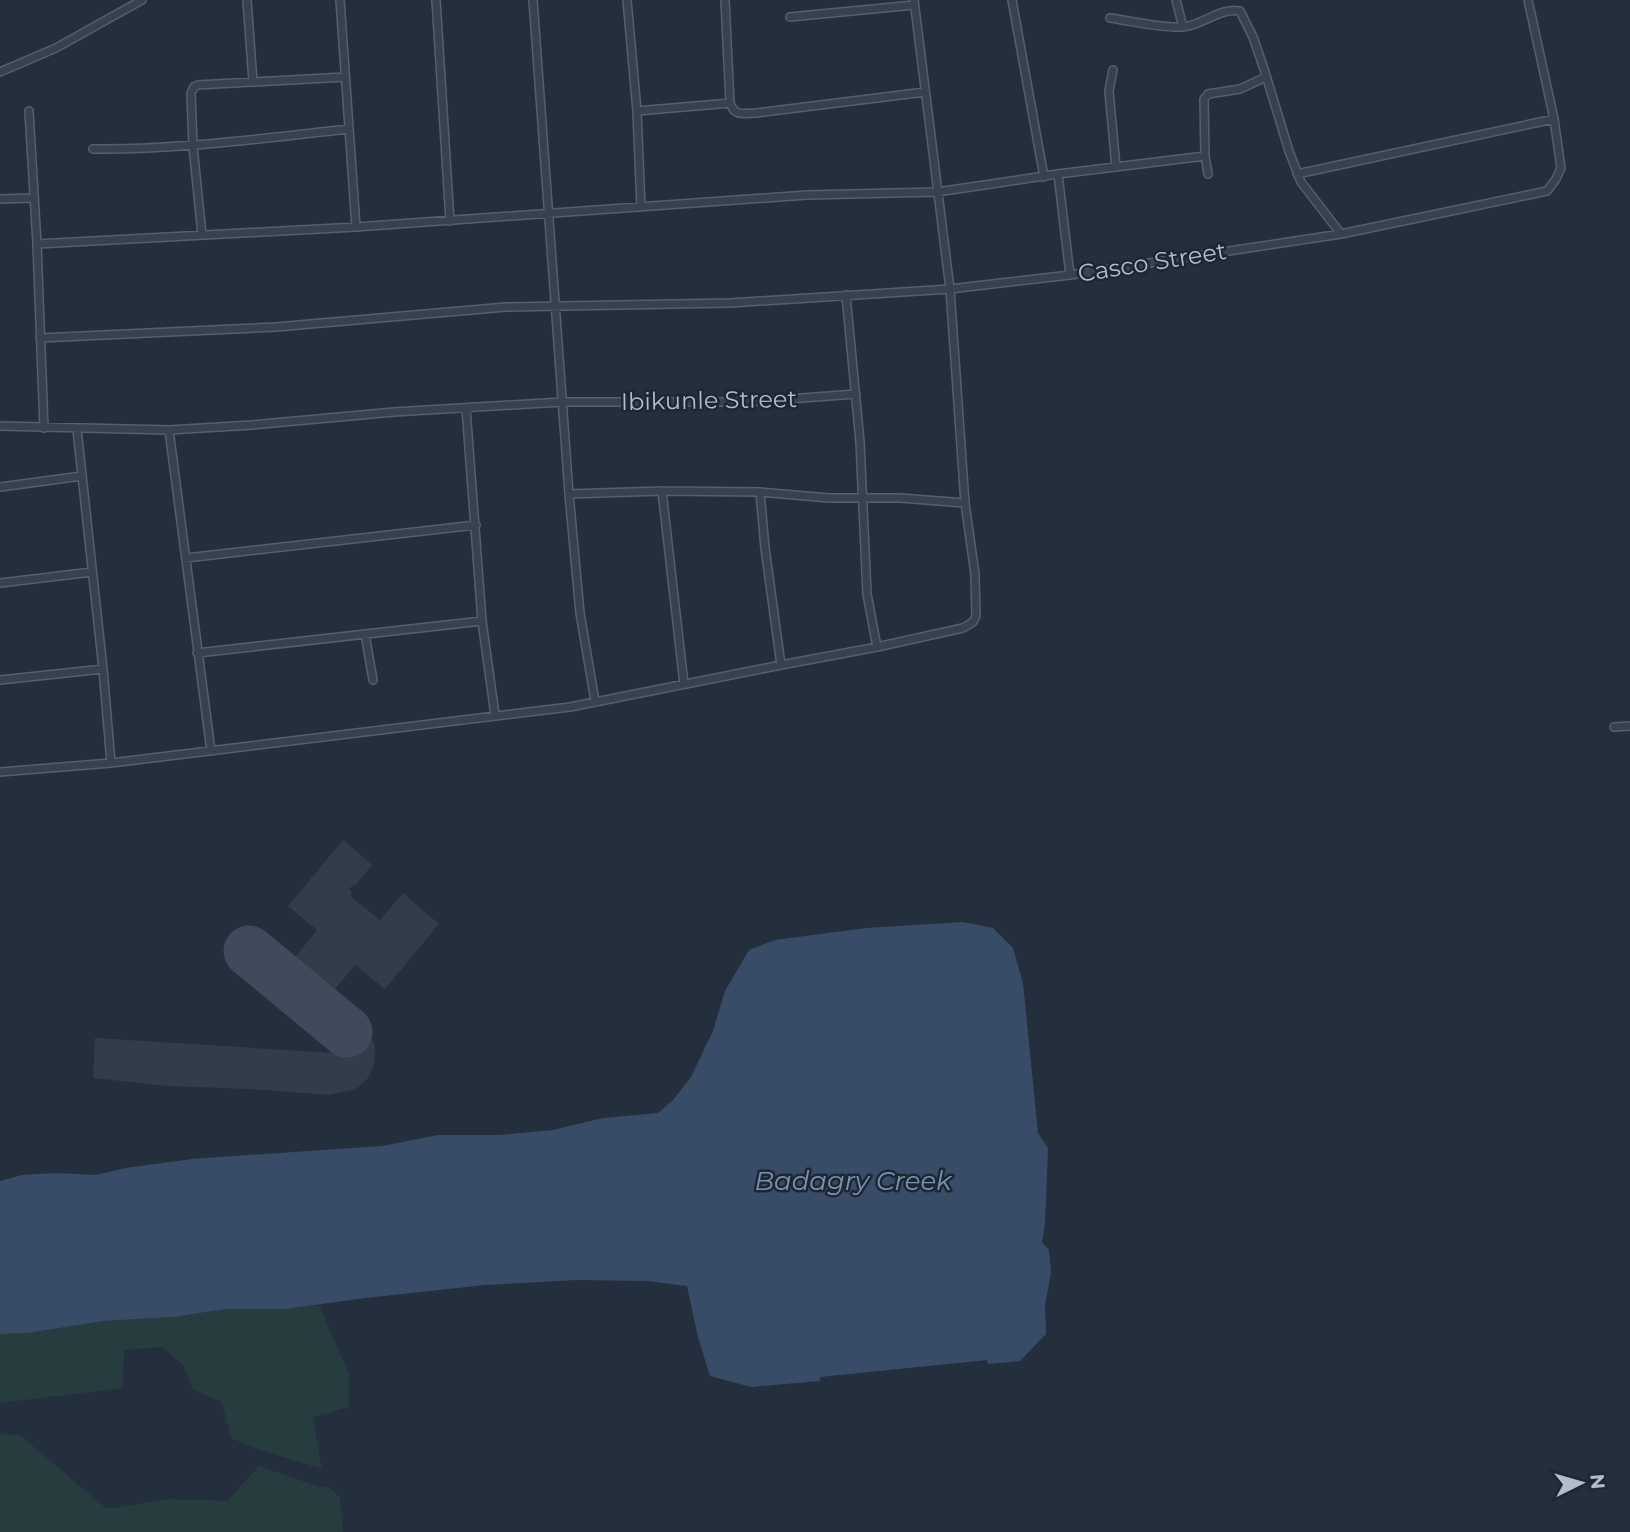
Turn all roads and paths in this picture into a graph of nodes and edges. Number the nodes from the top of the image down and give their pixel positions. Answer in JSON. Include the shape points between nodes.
{"nodes":[{"id":1,"x":142,"y":0,"type":"edge"},
{"id":2,"x":247,"y":0,"type":"edge"},
{"id":3,"x":340,"y":0,"type":"edge"},
{"id":4,"x":436,"y":0,"type":"edge"},
{"id":5,"x":533,"y":0,"type":"edge"},
{"id":6,"x":627,"y":0,"type":"edge"},
{"id":7,"x":725,"y":0,"type":"edge"},
{"id":8,"x":1012,"y":0,"type":"edge"},
{"id":9,"x":1176,"y":0,"type":"edge"},
{"id":10,"x":1528,"y":0,"type":"edge"},
{"id":11,"x":914,"y":3,"type":"edge"},
{"id":12,"x":790,"y":17,"type":"dead end"},
{"id":13,"x":1110,"y":18,"type":"dead end"},
{"id":14,"x":1183,"y":27,"type":"junction"},
{"id":15,"x":1112,"y":70,"type":"dead end"},
{"id":16,"x":0,"y":72,"type":"edge"},
{"id":17,"x":345,"y":77,"type":"junction"},
{"id":18,"x":1266,"y":77,"type":"junction"},
{"id":19,"x":253,"y":82,"type":"junction"},
{"id":20,"x":925,"y":92,"type":"junction"},
{"id":21,"x":730,"y":103,"type":"junction"},
{"id":22,"x":29,"y":111,"type":"dead end"},
{"id":23,"x":637,"y":111,"type":"junction"},
{"id":24,"x":1554,"y":118,"type":"junction"},
{"id":25,"x":349,"y":130,"type":"junction"},
{"id":26,"x":193,"y":146,"type":"junction"},
{"id":27,"x":93,"y":149,"type":"dead end"},
{"id":28,"x":1205,"y":156,"type":"junction"},
{"id":29,"x":1116,"y":167,"type":"junction"},
{"id":30,"x":1058,"y":174,"type":"junction"},
{"id":31,"x":1208,"y":174,"type":"dead end"},
{"id":32,"x":1297,"y":174,"type":"junction"},
{"id":33,"x":1044,"y":177,"type":"junction"},
{"id":34,"x":937,"y":192,"type":"junction"},
{"id":35,"x":33,"y":198,"type":"junction"},
{"id":36,"x":0,"y":199,"type":"edge"},
{"id":37,"x":641,"y":207,"type":"junction"},
{"id":38,"x":547,"y":212,"type":"junction"},
{"id":39,"x":450,"y":220,"type":"junction"},
{"id":40,"x":356,"y":228,"type":"junction"},
{"id":41,"x":1341,"y":234,"type":"junction"},
{"id":42,"x":202,"y":235,"type":"junction"},
{"id":43,"x":37,"y":244,"type":"junction"},
{"id":44,"x":1070,"y":275,"type":"junction"},
{"id":45,"x":950,"y":289,"type":"junction"},
{"id":46,"x":846,"y":295,"type":"junction"},
{"id":47,"x":556,"y":305,"type":"junction"},
{"id":48,"x":40,"y":338,"type":"junction"},
{"id":49,"x":856,"y":394,"type":"junction"},
{"id":50,"x":562,"y":402,"type":"junction"},
{"id":51,"x":466,"y":408,"type":"junction"},
{"id":52,"x":0,"y":426,"type":"edge"},
{"id":53,"x":44,"y":428,"type":"junction"},
{"id":54,"x":77,"y":429,"type":"junction"},
{"id":55,"x":169,"y":430,"type":"junction"},
{"id":56,"x":82,"y":477,"type":"junction"},
{"id":57,"x":0,"y":487,"type":"edge"},
{"id":58,"x":662,"y":491,"type":"junction"},
{"id":59,"x":760,"y":492,"type":"junction"},
{"id":60,"x":569,"y":494,"type":"junction"},
{"id":61,"x":863,"y":498,"type":"junction"},
{"id":62,"x":965,"y":503,"type":"junction"},
{"id":63,"x":476,"y":525,"type":"junction"},
{"id":64,"x":186,"y":558,"type":"junction"},
{"id":65,"x":92,"y":572,"type":"junction"},
{"id":66,"x":0,"y":583,"type":"edge"},
{"id":67,"x":482,"y":621,"type":"junction"},
{"id":68,"x":365,"y":634,"type":"junction"},
{"id":69,"x":877,"y":648,"type":"junction"},
{"id":70,"x":197,"y":653,"type":"junction"},
{"id":71,"x":780,"y":664,"type":"junction"},
{"id":72,"x":103,"y":669,"type":"junction"},
{"id":73,"x":0,"y":680,"type":"edge"},
{"id":74,"x":373,"y":680,"type":"dead end"},
{"id":75,"x":684,"y":684,"type":"junction"},
{"id":76,"x":595,"y":701,"type":"junction"},
{"id":77,"x":495,"y":715,"type":"junction"},
{"id":78,"x":1630,"y":726,"type":"edge"},
{"id":79,"x":1615,"y":727,"type":"dead end"},
{"id":80,"x":211,"y":751,"type":"junction"},
{"id":81,"x":111,"y":763,"type":"junction"},
{"id":82,"x":0,"y":772,"type":"edge"}],
"edges":[{"from":1,"to":16,"type":"street"},
{"from":2,"to":19,"type":"street"},
{"from":3,"to":17,"type":"street"},
{"from":4,"to":39,"type":"street"},
{"from":5,"to":38,"type":"street"},
{"from":6,"to":23,"type":"street"},
{"from":7,"to":21,"type":"street"},
{"from":8,"to":33,"type":"street"},
{"from":9,"to":14,"type":"street"},
{"from":10,"to":24,"type":"street","name":"Casco Street"},
{"from":11,"to":12,"type":"street"},
{"from":11,"to":20,"type":"street"},
{"from":13,"to":14,"type":"street"},
{"from":14,"to":18,"type":"street","via":[[1240,10]]},
{"from":15,"to":29,"type":"street","via":[[1108,91]]},
{"from":17,"to":19,"type":"street"},
{"from":17,"to":25,"type":"street"},
{"from":18,"to":28,"type":"street","via":[[1204,99]]},
{"from":18,"to":32,"type":"street"},
{"from":19,"to":26,"type":"street","via":[[194,87]]},
{"from":20,"to":21,"type":"street","via":[[756,113],[737,113]]},
{"from":20,"to":34,"type":"street"},
{"from":21,"to":23,"type":"street"},
{"from":22,"to":35,"type":"street"},
{"from":23,"to":37,"type":"street"},
{"from":24,"to":32,"type":"street"},
{"from":24,"to":41,"type":"street","name":"Casco Street","via":[[1560,168],[1546,191]]},
{"from":25,"to":26,"type":"street"},
{"from":25,"to":40,"type":"street"},
{"from":26,"to":27,"type":"street"},
{"from":26,"to":42,"type":"street"},
{"from":28,"to":29,"type":"street"},
{"from":28,"to":31,"type":"street"},
{"from":29,"to":30,"type":"street"},
{"from":30,"to":33,"type":"street"},
{"from":30,"to":44,"type":"street"},
{"from":32,"to":41,"type":"street"},
{"from":33,"to":34,"type":"street"},
{"from":34,"to":37,"type":"street","via":[[807,195]]},
{"from":34,"to":45,"type":"street"},
{"from":35,"to":36,"type":"street"},
{"from":35,"to":43,"type":"street"},
{"from":37,"to":38,"type":"street"},
{"from":38,"to":39,"type":"street"},
{"from":38,"to":47,"type":"street"},
{"from":39,"to":40,"type":"street"},
{"from":40,"to":42,"type":"street"},
{"from":41,"to":44,"type":"street","name":"Casco Street"},
{"from":42,"to":43,"type":"street"},
{"from":43,"to":48,"type":"street"},
{"from":44,"to":45,"type":"street","name":"Casco Street"},
{"from":45,"to":46,"type":"street","name":"Casco Street"},
{"from":45,"to":62,"type":"street"},
{"from":46,"to":47,"type":"street","name":"Casco Street","via":[[730,303]]},
{"from":46,"to":49,"type":"street"},
{"from":47,"to":48,"type":"street","name":"Casco Street","via":[[275,327]]},
{"from":47,"to":50,"type":"street"},
{"from":48,"to":53,"type":"street"},
{"from":49,"to":50,"type":"street","name":"Ibikunle Street","via":[[750,402]]},
{"from":49,"to":61,"type":"street"},
{"from":50,"to":51,"type":"street","name":"Ibikunle Street"},
{"from":50,"to":60,"type":"street"},
{"from":51,"to":55,"type":"street","name":"Ibikunle Street"},
{"from":51,"to":63,"type":"street"},
{"from":52,"to":53,"type":"street","name":"Ibikunle Street"},
{"from":53,"to":54,"type":"street","name":"Ibikunle Street"},
{"from":54,"to":55,"type":"street","name":"Ibikunle Street"},
{"from":54,"to":56,"type":"street"},
{"from":55,"to":64,"type":"street"},
{"from":56,"to":57,"type":"street"},
{"from":56,"to":65,"type":"street"},
{"from":58,"to":59,"type":"street"},
{"from":58,"to":60,"type":"street"},
{"from":58,"to":75,"type":"street"},
{"from":59,"to":61,"type":"street"},
{"from":59,"to":71,"type":"street"},
{"from":60,"to":76,"type":"street","via":[[580,612]]},
{"from":61,"to":62,"type":"street"},
{"from":61,"to":69,"type":"street","via":[[867,594]]},
{"from":62,"to":69,"type":"street","via":[[975,574],[973,622]]},
{"from":63,"to":64,"type":"street"},
{"from":63,"to":67,"type":"street"},
{"from":64,"to":70,"type":"street"},
{"from":65,"to":66,"type":"street"},
{"from":65,"to":72,"type":"street"},
{"from":67,"to":68,"type":"street"},
{"from":67,"to":77,"type":"street"},
{"from":68,"to":70,"type":"street"},
{"from":68,"to":74,"type":"street"},
{"from":69,"to":71,"type":"street"},
{"from":70,"to":80,"type":"street"},
{"from":71,"to":75,"type":"street"},
{"from":72,"to":73,"type":"street"},
{"from":72,"to":81,"type":"street"},
{"from":75,"to":76,"type":"street"},
{"from":76,"to":77,"type":"street"},
{"from":77,"to":80,"type":"street"},
{"from":78,"to":79,"type":"street"},
{"from":80,"to":81,"type":"street"},
{"from":81,"to":82,"type":"street"}]}
